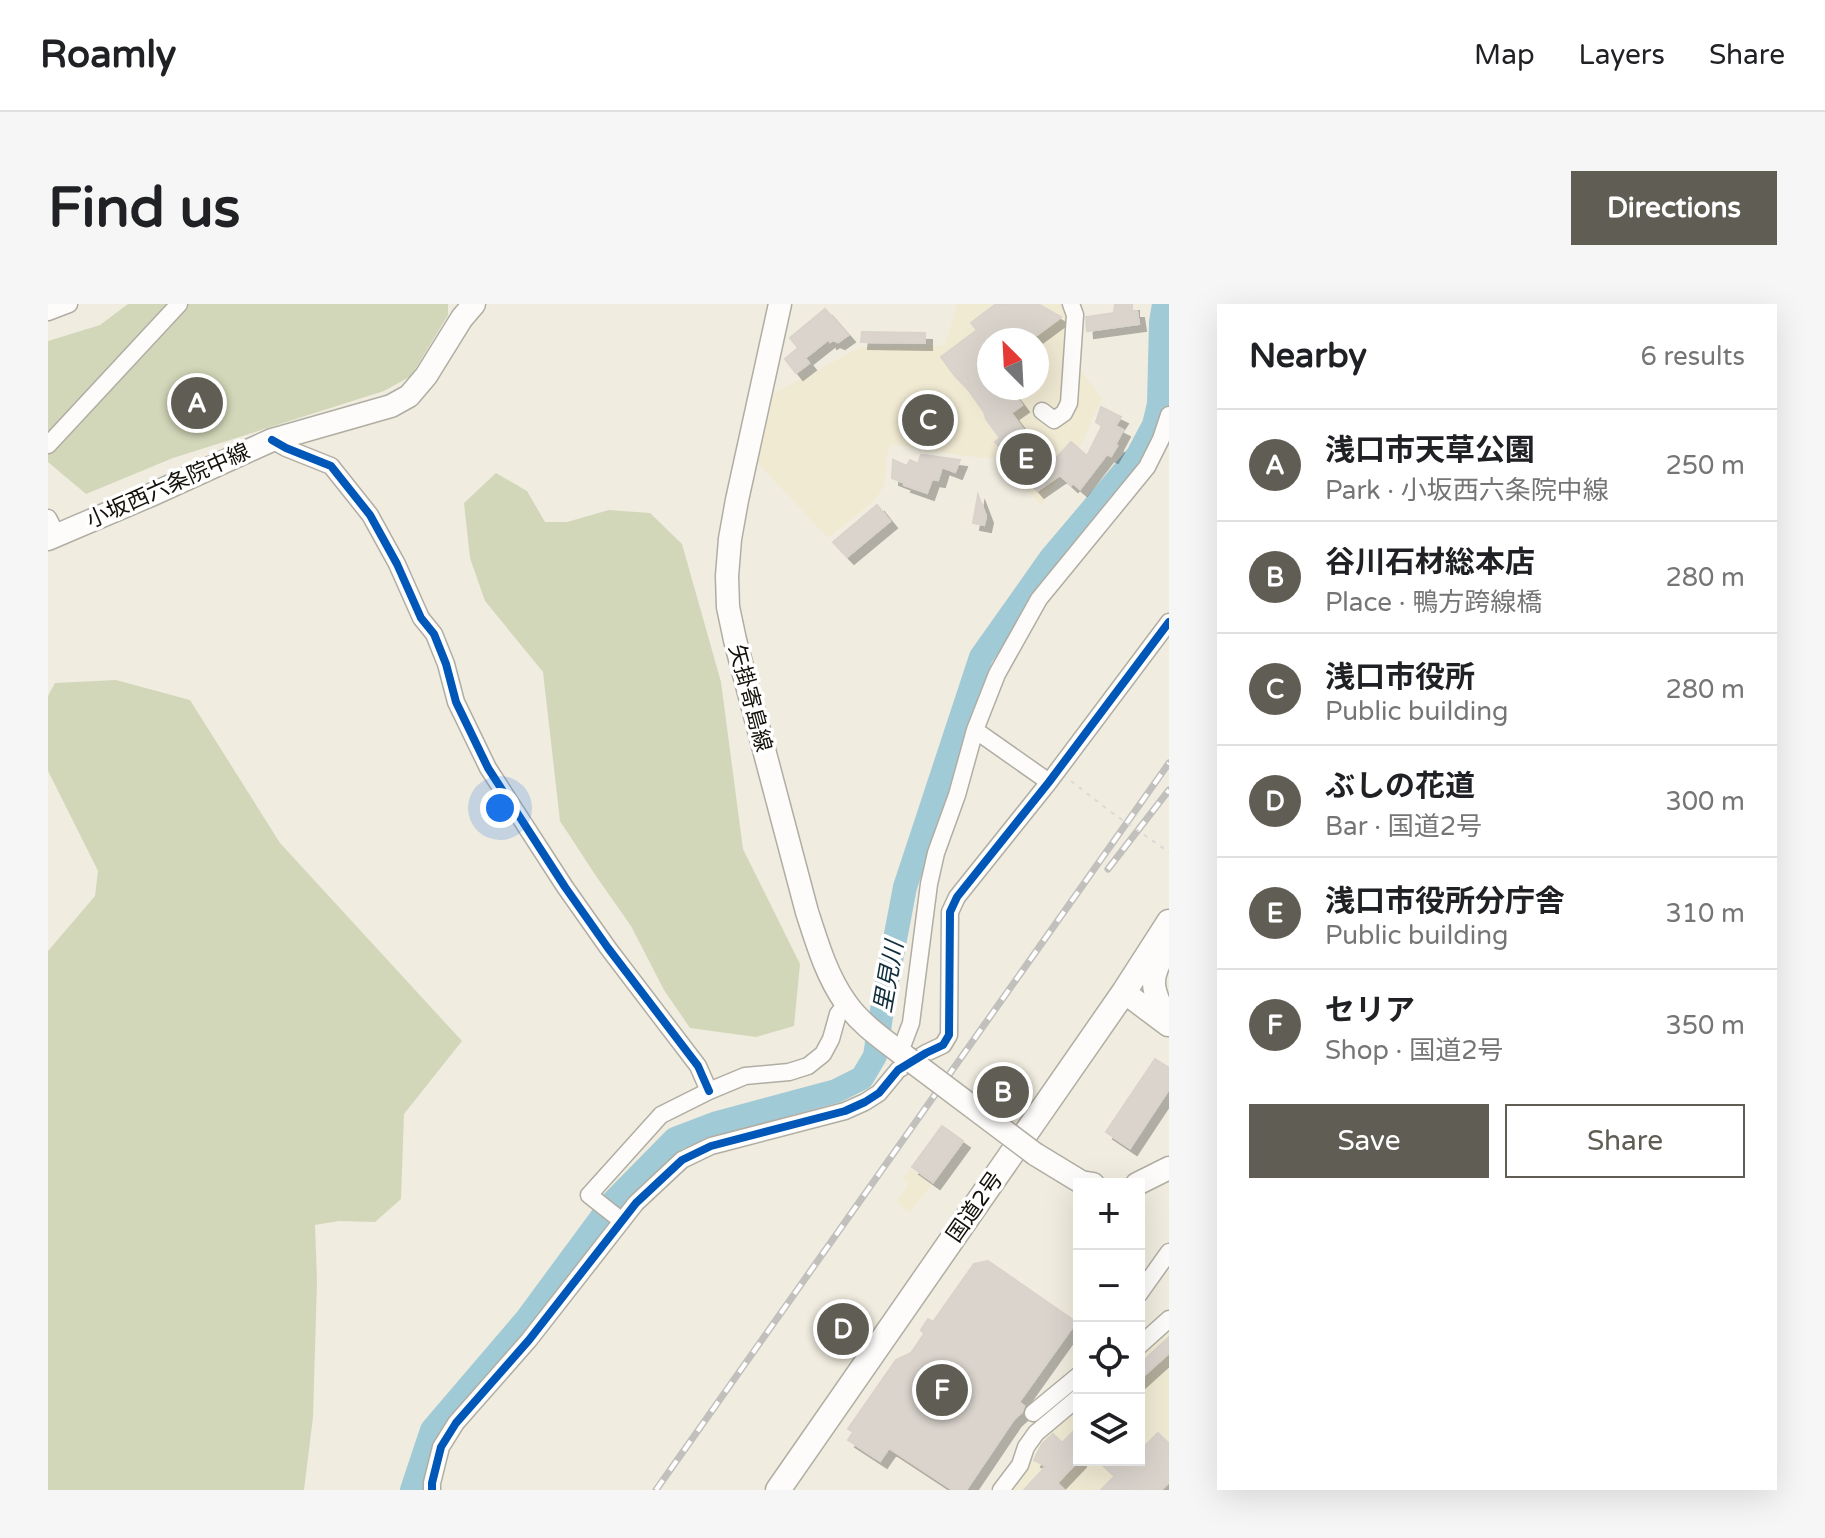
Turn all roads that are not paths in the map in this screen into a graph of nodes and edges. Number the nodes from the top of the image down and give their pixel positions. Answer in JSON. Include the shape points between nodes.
{"nodes":[{"id":1,"x":69,"y":304,"type":"edge"},
{"id":2,"x":179,"y":304,"type":"edge"},
{"id":3,"x":474,"y":304,"type":"edge"},
{"id":4,"x":780,"y":304,"type":"edge"},
{"id":5,"x":1071,"y":304,"type":"edge"},
{"id":6,"x":48,"y":312,"type":"edge"},
{"id":7,"x":1042,"y":411,"type":"dead end"},
{"id":8,"x":1169,"y":415,"type":"edge"},
{"id":9,"x":272,"y":440,"type":"junction"},
{"id":10,"x":48,"y":445,"type":"edge"},
{"id":11,"x":51,"y":531,"type":"edge"},
{"id":12,"x":1169,"y":622,"type":"edge"},
{"id":13,"x":975,"y":730,"type":"junction"},
{"id":14,"x":1053,"y":776,"type":"junction"},
{"id":15,"x":1169,"y":922,"type":"edge"},
{"id":16,"x":1169,"y":946,"type":"edge"},
{"id":17,"x":1124,"y":992,"type":"junction"},
{"id":18,"x":852,"y":1011,"type":"junction"},
{"id":19,"x":1169,"y":1024,"type":"edge"},
{"id":20,"x":899,"y":1052,"type":"junction"},
{"id":21,"x":709,"y":1091,"type":"junction"},
{"id":22,"x":1169,"y":1168,"type":"edge"},
{"id":23,"x":1074,"y":1178,"type":"edge"},
{"id":24,"x":1145,"y":1180,"type":"edge"},
{"id":25,"x":622,"y":1221,"type":"junction"},
{"id":26,"x":1169,"y":1252,"type":"edge"},
{"id":27,"x":1145,"y":1286,"type":"edge"},
{"id":28,"x":1169,"y":1319,"type":"edge"},
{"id":29,"x":1145,"y":1341,"type":"edge"},
{"id":30,"x":1073,"y":1380,"type":"edge"},
{"id":31,"x":1073,"y":1402,"type":"edge"},
{"id":32,"x":1033,"y":1413,"type":"dead end"},
{"id":33,"x":432,"y":1490,"type":"edge"},
{"id":34,"x":778,"y":1490,"type":"edge"},
{"id":35,"x":1001,"y":1490,"type":"edge"}],
"edges":[{"from":1,"to":6,"type":"street"},
{"from":2,"to":10,"type":"street"},
{"from":3,"to":9,"type":"main road","name":"小坂西六条院中線","via":[[409,396],[391,406]]},
{"from":4,"to":18,"type":"main road","name":"矢掛寄島線","via":[[730,539],[728,607],[807,912],[833,980]]},
{"from":5,"to":7,"type":"street","via":[[1075,315],[1069,403],[1054,420]]},
{"from":8,"to":13,"type":"street","via":[[1147,467],[1039,599],[997,674]]},
{"from":9,"to":11,"type":"main road","name":"小坂西六条院中線","via":[[151,495]]},
{"from":9,"to":21,"type":"street","via":[[331,466],[370,515],[434,634],[456,702],[488,768],[583,911],[698,1066]]},
{"from":12,"to":14,"type":"street"},
{"from":13,"to":14,"type":"street"},
{"from":13,"to":20,"type":"street","via":[[936,853],[911,1023]]},
{"from":14,"to":25,"type":"street","via":[[950,912],[949,1035],[943,1045],[898,1070],[879,1093],[845,1111],[711,1146],[682,1160]]},
{"from":15,"to":17,"type":"highway","name":"国道2号"},
{"from":16,"to":19,"type":"main road","via":[[1155,967],[1154,984]]},
{"from":17,"to":19,"type":"main road"},
{"from":17,"to":34,"type":"highway","name":"国道2号"},
{"from":18,"to":20,"type":"main road","name":"矢掛寄島線"},
{"from":18,"to":21,"type":"street","via":[[838,1014],[823,1054],[808,1066],[745,1076]]},
{"from":20,"to":23,"type":"main road","name":"矢掛寄島線","bridge":true},
{"from":21,"to":25,"type":"street","via":[[661,1115],[589,1195]]},
{"from":22,"to":24,"type":"main road"},
{"from":25,"to":33,"type":"street","via":[[456,1423],[441,1447]]},
{"from":26,"to":27,"type":"street"},
{"from":28,"to":29,"type":"street"},
{"from":30,"to":32,"type":"street"},
{"from":31,"to":35,"type":"street","via":[[1036,1433]]}]}
